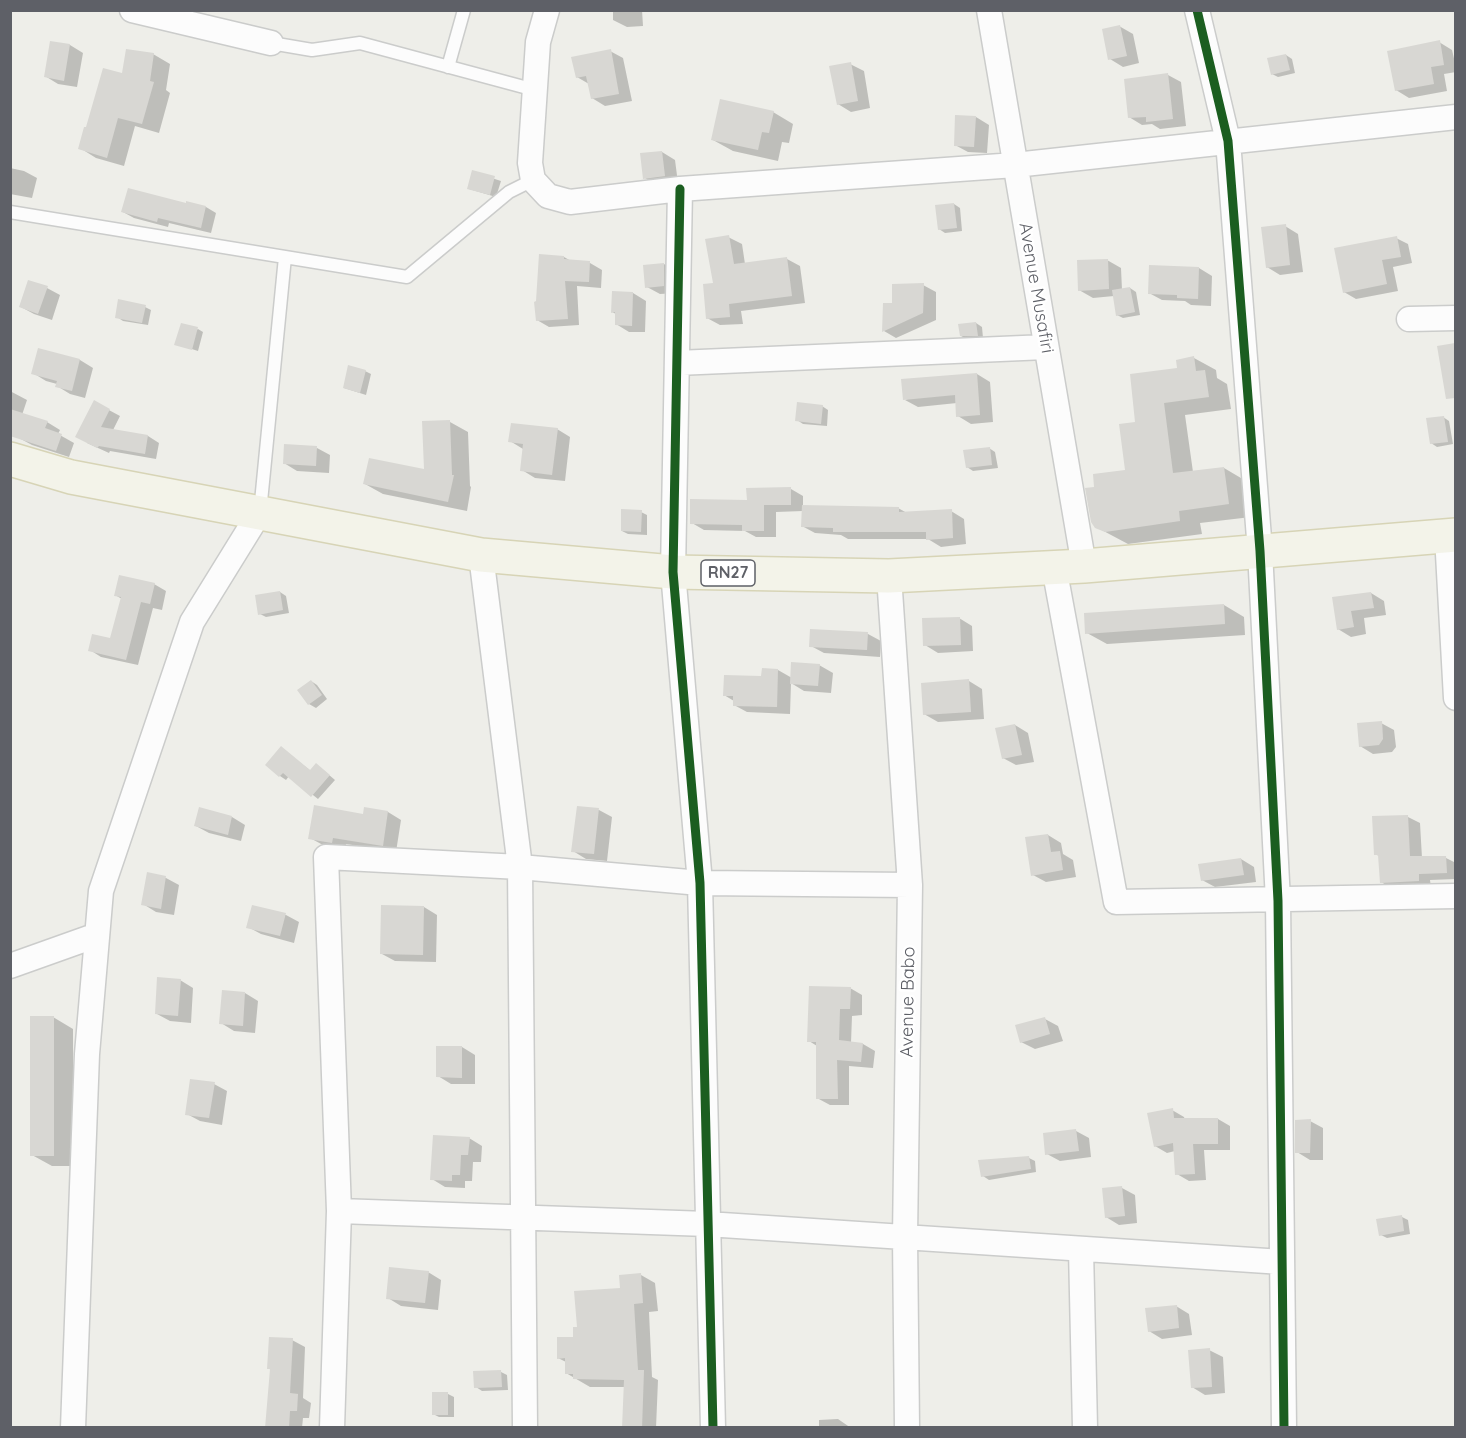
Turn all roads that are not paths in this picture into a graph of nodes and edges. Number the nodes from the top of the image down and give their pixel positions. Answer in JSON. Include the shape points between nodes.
{"nodes":[{"id":1,"x":132,"y":10,"type":"edge"},
{"id":2,"x":464,"y":10,"type":"edge"},
{"id":3,"x":547,"y":10,"type":"edge"},
{"id":4,"x":989,"y":10,"type":"edge"},
{"id":5,"x":1197,"y":10,"type":"edge"},
{"id":6,"x":181,"y":16,"type":"edge"},
{"id":7,"x":271,"y":44,"type":"joint"},
{"id":8,"x":448,"y":67,"type":"junction"},
{"id":9,"x":535,"y":90,"type":"junction"},
{"id":10,"x":1455,"y":117,"type":"edge"},
{"id":11,"x":1228,"y":141,"type":"junction"},
{"id":12,"x":1015,"y":165,"type":"junction"},
{"id":13,"x":533,"y":180,"type":"junction"},
{"id":14,"x":680,"y":189,"type":"junction"},
{"id":15,"x":10,"y":212,"type":"edge"},
{"id":16,"x":285,"y":258,"type":"junction"},
{"id":17,"x":1455,"y":318,"type":"edge"},
{"id":18,"x":1409,"y":319,"type":"dead end"},
{"id":19,"x":1046,"y":347,"type":"junction"},
{"id":20,"x":677,"y":363,"type":"junction"},
{"id":21,"x":10,"y":459,"type":"edge"},
{"id":22,"x":260,"y":512,"type":"junction"},
{"id":23,"x":1451,"y":535,"type":"edge"},
{"id":24,"x":1260,"y":551,"type":"junction"},
{"id":25,"x":480,"y":555,"type":"junction"},
{"id":26,"x":1069,"y":566,"type":"junction"},
{"id":27,"x":673,"y":572,"type":"junction"},
{"id":28,"x":889,"y":576,"type":"junction"},
{"id":29,"x":1455,"y":698,"type":"edge"},
{"id":30,"x":520,"y":867,"type":"junction"},
{"id":31,"x":700,"y":883,"type":"junction"},
{"id":32,"x":910,"y":885,"type":"junction"},
{"id":33,"x":1455,"y":896,"type":"edge"},
{"id":34,"x":1278,"y":901,"type":"junction"},
{"id":35,"x":97,"y":935,"type":"junction"},
{"id":36,"x":10,"y":966,"type":"edge"},
{"id":37,"x":339,"y":1211,"type":"junction"},
{"id":38,"x":523,"y":1216,"type":"junction"},
{"id":39,"x":707,"y":1224,"type":"junction"},
{"id":40,"x":905,"y":1237,"type":"junction"},
{"id":41,"x":1081,"y":1249,"type":"junction"},
{"id":42,"x":1282,"y":1262,"type":"junction"},
{"id":43,"x":73,"y":1428,"type":"edge"},
{"id":44,"x":332,"y":1428,"type":"edge"},
{"id":45,"x":525,"y":1428,"type":"edge"},
{"id":46,"x":713,"y":1428,"type":"edge"},
{"id":47,"x":907,"y":1428,"type":"edge"},
{"id":48,"x":1085,"y":1428,"type":"edge"},
{"id":49,"x":1284,"y":1428,"type":"edge"}],
"edges":[{"from":1,"to":6,"type":"street"},
{"from":2,"to":8,"type":"lane"},
{"from":3,"to":9,"type":"street","via":[[538,42]]},
{"from":4,"to":12,"type":"street","name":"Avenue Musafiri"},
{"from":5,"to":11,"type":"street"},
{"from":6,"to":7,"type":"street"},
{"from":7,"to":8,"type":"lane","via":[[312,50],[360,43]]},
{"from":8,"to":9,"type":"lane"},
{"from":9,"to":13,"type":"street","via":[[530,163]]},
{"from":10,"to":11,"type":"street"},
{"from":11,"to":12,"type":"street"},
{"from":11,"to":24,"type":"street"},
{"from":12,"to":14,"type":"street"},
{"from":12,"to":19,"type":"street","name":"Avenue Musafiri"},
{"from":13,"to":14,"type":"street","via":[[548,196],[570,201]]},
{"from":13,"to":16,"type":"lane","via":[[509,192],[407,278]]},
{"from":14,"to":20,"type":"street"},
{"from":15,"to":16,"type":"lane"},
{"from":16,"to":22,"type":"lane"},
{"from":17,"to":18,"type":"street"},
{"from":19,"to":20,"type":"street"},
{"from":19,"to":26,"type":"street","name":"Avenue Musafiri"},
{"from":20,"to":27,"type":"street"},
{"from":21,"to":22,"type":"main road","number":"RN27","via":[[70,477]]},
{"from":22,"to":25,"type":"main road","number":"RN27"},
{"from":22,"to":35,"type":"street","via":[[192,622],[101,891]]},
{"from":23,"to":24,"type":"main road","number":"RN27"},
{"from":23,"to":29,"type":"street"},
{"from":24,"to":26,"type":"main road","number":"RN27"},
{"from":24,"to":34,"type":"street"},
{"from":25,"to":27,"type":"main road","number":"RN27"},
{"from":25,"to":30,"type":"street"},
{"from":26,"to":28,"type":"main road","number":"RN27"},
{"from":26,"to":34,"type":"street","name":"Avenue Musafiri","via":[[1116,902]]},
{"from":27,"to":28,"type":"main road","number":"RN27"},
{"from":27,"to":31,"type":"street"},
{"from":28,"to":32,"type":"street","name":"Avenue Babo"},
{"from":30,"to":31,"type":"street"},
{"from":30,"to":37,"type":"street","via":[[326,857]]},
{"from":30,"to":38,"type":"street"},
{"from":31,"to":32,"type":"street"},
{"from":31,"to":39,"type":"street"},
{"from":32,"to":40,"type":"street","name":"Avenue Babo"},
{"from":33,"to":34,"type":"street"},
{"from":34,"to":42,"type":"street"},
{"from":35,"to":36,"type":"street"},
{"from":35,"to":43,"type":"street","via":[[87,1054]]},
{"from":37,"to":38,"type":"street"},
{"from":37,"to":44,"type":"street"},
{"from":38,"to":39,"type":"street"},
{"from":38,"to":45,"type":"street"},
{"from":39,"to":40,"type":"street"},
{"from":39,"to":46,"type":"street"},
{"from":40,"to":41,"type":"street"},
{"from":40,"to":47,"type":"street","name":"Avenue Babo"},
{"from":41,"to":42,"type":"street"},
{"from":41,"to":48,"type":"street"},
{"from":42,"to":49,"type":"street"}]}
